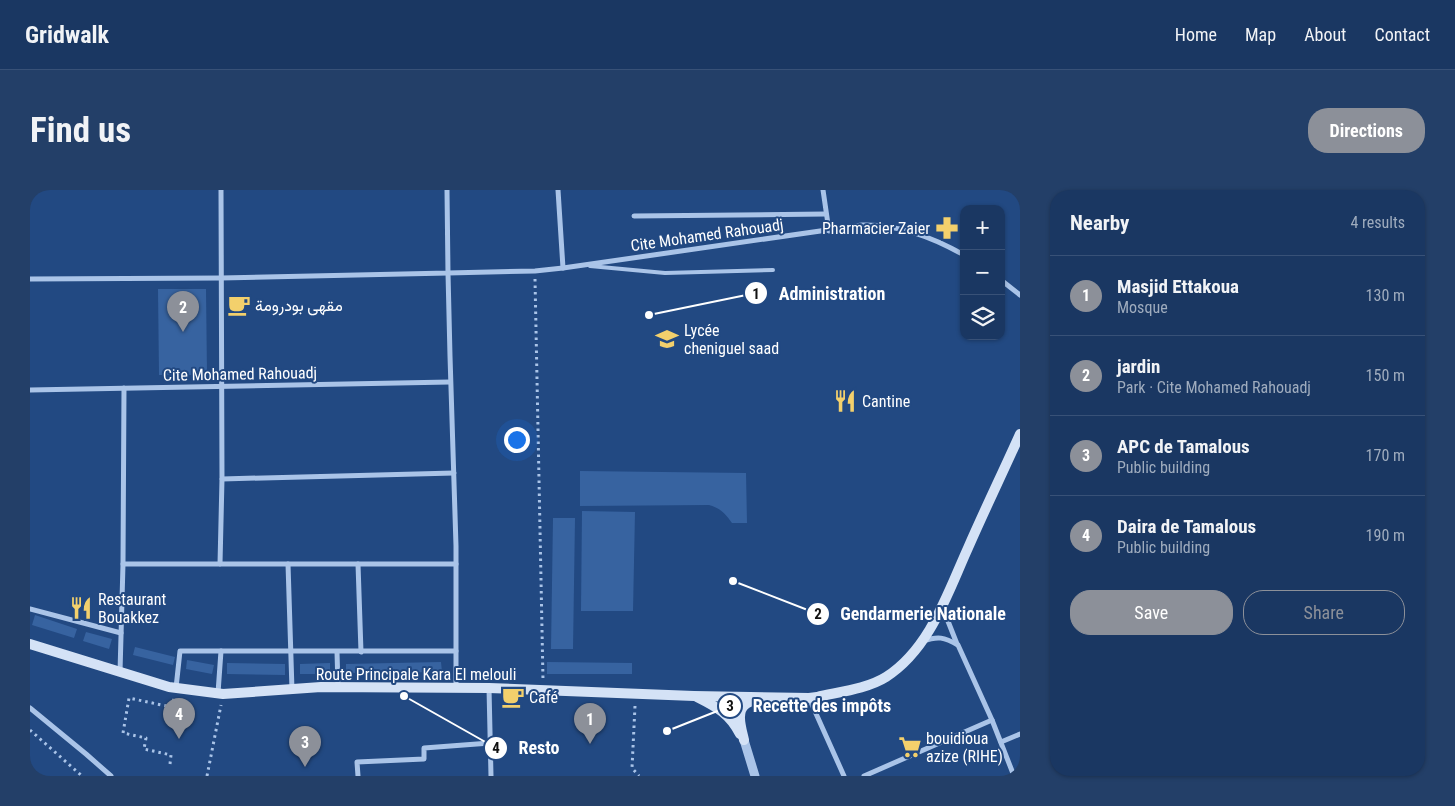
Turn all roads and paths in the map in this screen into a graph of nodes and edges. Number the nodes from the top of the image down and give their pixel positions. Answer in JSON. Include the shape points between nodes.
{"nodes":[{"id":1,"x":221,"y":190,"type":"edge"},
{"id":2,"x":447,"y":190,"type":"edge"},
{"id":3,"x":558,"y":190,"type":"edge"},
{"id":4,"x":823,"y":190,"type":"edge"},
{"id":5,"x":826,"y":214,"type":"junction"},
{"id":6,"x":634,"y":216,"type":"dead end"},
{"id":7,"x":829,"y":231,"type":"junction"},
{"id":8,"x":960,"y":254,"type":"edge"},
{"id":9,"x":585,"y":265,"type":"junction"},
{"id":10,"x":563,"y":268,"type":"junction"},
{"id":11,"x":535,"y":270,"type":"junction"},
{"id":12,"x":774,"y":270,"type":"dead end"},
{"id":13,"x":448,"y":273,"type":"junction"},
{"id":14,"x":221,"y":278,"type":"junction"},
{"id":15,"x":30,"y":279,"type":"edge"},
{"id":16,"x":1005,"y":283,"type":"edge"},
{"id":17,"x":1020,"y":295,"type":"edge"},
{"id":18,"x":450,"y":382,"type":"junction"},
{"id":19,"x":220,"y":387,"type":"junction"},
{"id":20,"x":124,"y":388,"type":"junction"},
{"id":21,"x":30,"y":390,"type":"edge"},
{"id":22,"x":1020,"y":434,"type":"edge"},
{"id":23,"x":454,"y":473,"type":"junction"},
{"id":24,"x":222,"y":479,"type":"junction"},
{"id":25,"x":123,"y":564,"type":"junction"},
{"id":26,"x":220,"y":564,"type":"junction"},
{"id":27,"x":288,"y":564,"type":"junction"},
{"id":28,"x":358,"y":564,"type":"junction"},
{"id":29,"x":456,"y":564,"type":"junction"},
{"id":30,"x":942,"y":606,"type":"junction"},
{"id":31,"x":30,"y":609,"type":"edge"},
{"id":32,"x":121,"y":633,"type":"junction"},
{"id":33,"x":923,"y":641,"type":"junction"},
{"id":34,"x":30,"y":644,"type":"edge"},
{"id":35,"x":958,"y":645,"type":"junction"},
{"id":36,"x":221,"y":651,"type":"junction"},
{"id":37,"x":456,"y":651,"type":"junction"},
{"id":38,"x":291,"y":652,"type":"junction"},
{"id":39,"x":337,"y":652,"type":"junction"},
{"id":40,"x":361,"y":652,"type":"junction"},
{"id":41,"x":120,"y":672,"type":"junction"},
{"id":42,"x":176,"y":688,"type":"junction"},
{"id":43,"x":338,"y":688,"type":"junction"},
{"id":44,"x":456,"y":688,"type":"junction"},
{"id":45,"x":489,"y":688,"type":"junction"},
{"id":46,"x":543,"y":689,"type":"junction"},
{"id":47,"x":292,"y":690,"type":"junction"},
{"id":48,"x":636,"y":693,"type":"junction"},
{"id":49,"x":221,"y":694,"type":"junction"},
{"id":50,"x":694,"y":696,"type":"junction"},
{"id":51,"x":778,"y":697,"type":"junction"},
{"id":52,"x":809,"y":698,"type":"junction"},
{"id":53,"x":30,"y":708,"type":"edge"},
{"id":54,"x":992,"y":720,"type":"junction"},
{"id":55,"x":30,"y":730,"type":"edge"},
{"id":56,"x":1020,"y":734,"type":"edge"},
{"id":57,"x":744,"y":740,"type":"junction"},
{"id":58,"x":490,"y":742,"type":"junction"},
{"id":59,"x":1001,"y":742,"type":"junction"},
{"id":60,"x":170,"y":764,"type":"dead end"},
{"id":61,"x":82,"y":776,"type":"edge"},
{"id":62,"x":111,"y":776,"type":"edge"},
{"id":63,"x":207,"y":776,"type":"edge"},
{"id":64,"x":358,"y":776,"type":"edge"},
{"id":65,"x":492,"y":776,"type":"edge"},
{"id":66,"x":639,"y":776,"type":"edge"},
{"id":67,"x":755,"y":776,"type":"edge"},
{"id":68,"x":844,"y":776,"type":"edge"},
{"id":69,"x":864,"y":776,"type":"edge"},
{"id":70,"x":1014,"y":776,"type":"edge"}],
"edges":[{"from":1,"to":14,"type":"street"},
{"from":2,"to":13,"type":"street"},
{"from":3,"to":10,"type":"street"},
{"from":4,"to":5,"type":"street"},
{"from":5,"to":6,"type":"street"},
{"from":5,"to":7,"type":"street"},
{"from":7,"to":8,"type":"street","name":"Cite Mohamed Rahouadj","via":[[862,225],[885,227],[934,240]]},
{"from":7,"to":9,"type":"street","name":"Cite Mohamed Rahouadj"},
{"from":9,"to":10,"type":"street","name":"Cite Mohamed Rahouadj"},
{"from":9,"to":12,"type":"lane","via":[[665,273]]},
{"from":10,"to":11,"type":"street","name":"Cite Mohamed Rahouadj"},
{"from":11,"to":13,"type":"street","name":"Cite Mohamed Rahouadj"},
{"from":11,"to":46,"type":"path"},
{"from":13,"to":14,"type":"street","name":"Cite Mohamed Rahouadj"},
{"from":13,"to":18,"type":"street"},
{"from":14,"to":15,"type":"street","name":"Cite Mohamed Rahouadj"},
{"from":14,"to":19,"type":"street"},
{"from":16,"to":17,"type":"street"},
{"from":18,"to":19,"type":"street","name":"Cite Mohamed Rahouadj"},
{"from":18,"to":23,"type":"street"},
{"from":19,"to":20,"type":"street","name":"Cite Mohamed Rahouadj"},
{"from":19,"to":24,"type":"street"},
{"from":20,"to":21,"type":"street","name":"Cite Mohamed Rahouadj"},
{"from":20,"to":25,"type":"street"},
{"from":22,"to":30,"type":"main road","name":"Route Principale Kara El melouli"},
{"from":23,"to":24,"type":"street"},
{"from":23,"to":29,"type":"street"},
{"from":24,"to":26,"type":"street"},
{"from":25,"to":26,"type":"street"},
{"from":25,"to":32,"type":"street"},
{"from":26,"to":27,"type":"street"},
{"from":27,"to":28,"type":"street"},
{"from":27,"to":38,"type":"street"},
{"from":28,"to":29,"type":"street"},
{"from":28,"to":40,"type":"street"},
{"from":29,"to":37,"type":"street"},
{"from":30,"to":33,"type":"main road","name":"Route Principale Kara El melouli"},
{"from":30,"to":35,"type":"street"},
{"from":31,"to":32,"type":"street"},
{"from":32,"to":41,"type":"street"},
{"from":33,"to":35,"type":"street","via":[[946,638]]},
{"from":33,"to":52,"type":"main road","name":"Route Principale Kara El melouli","via":[[898,669],[884,678],[869,685]]},
{"from":34,"to":41,"type":"main road","name":"Route Principale Kara El melouli"},
{"from":35,"to":54,"type":"street"},
{"from":36,"to":38,"type":"street"},
{"from":36,"to":42,"type":"street","via":[[180,651]]},
{"from":36,"to":49,"type":"street"},
{"from":37,"to":40,"type":"street"},
{"from":37,"to":44,"type":"street"},
{"from":38,"to":39,"type":"street"},
{"from":38,"to":47,"type":"street"},
{"from":39,"to":40,"type":"street"},
{"from":39,"to":43,"type":"street"},
{"from":41,"to":42,"type":"main road","name":"Route Principale Kara El melouli"},
{"from":42,"to":49,"type":"main road","name":"Route Principale Kara El melouli"},
{"from":42,"to":60,"type":"path","via":[[172,707],[129,698],[123,733],[146,738],[144,749],[172,755]]},
{"from":43,"to":44,"type":"main road","name":"Route Principale Kara El melouli"},
{"from":43,"to":47,"type":"main road","name":"Route Principale Kara El melouli"},
{"from":44,"to":45,"type":"main road","name":"Route Principale Kara El melouli"},
{"from":45,"to":46,"type":"main road","name":"Route Principale Kara El melouli"},
{"from":45,"to":58,"type":"street"},
{"from":46,"to":48,"type":"main road","name":"Route Principale Kara El melouli"},
{"from":47,"to":49,"type":"main road","name":"Route Principale Kara El melouli"},
{"from":48,"to":50,"type":"main road","name":"Route Principale Kara El melouli"},
{"from":48,"to":66,"type":"path","via":[[632,768]]},
{"from":49,"to":63,"type":"path"},
{"from":50,"to":51,"type":"main road","name":"Route Principale Kara El melouli"},
{"from":50,"to":57,"type":"main road","via":[[726,714]]},
{"from":51,"to":52,"type":"main road","name":"Route Principale Kara El melouli"},
{"from":51,"to":57,"type":"main road","via":[[745,704],[740,720]]},
{"from":52,"to":68,"type":"street"},
{"from":53,"to":62,"type":"street"},
{"from":54,"to":59,"type":"street"},
{"from":54,"to":69,"type":"street"},
{"from":55,"to":61,"type":"path"},
{"from":56,"to":59,"type":"street"},
{"from":57,"to":67,"type":"street"},
{"from":58,"to":64,"type":"street","via":[[424,748],[424,759],[357,762]]},
{"from":58,"to":65,"type":"street"},
{"from":59,"to":70,"type":"street"}]}
